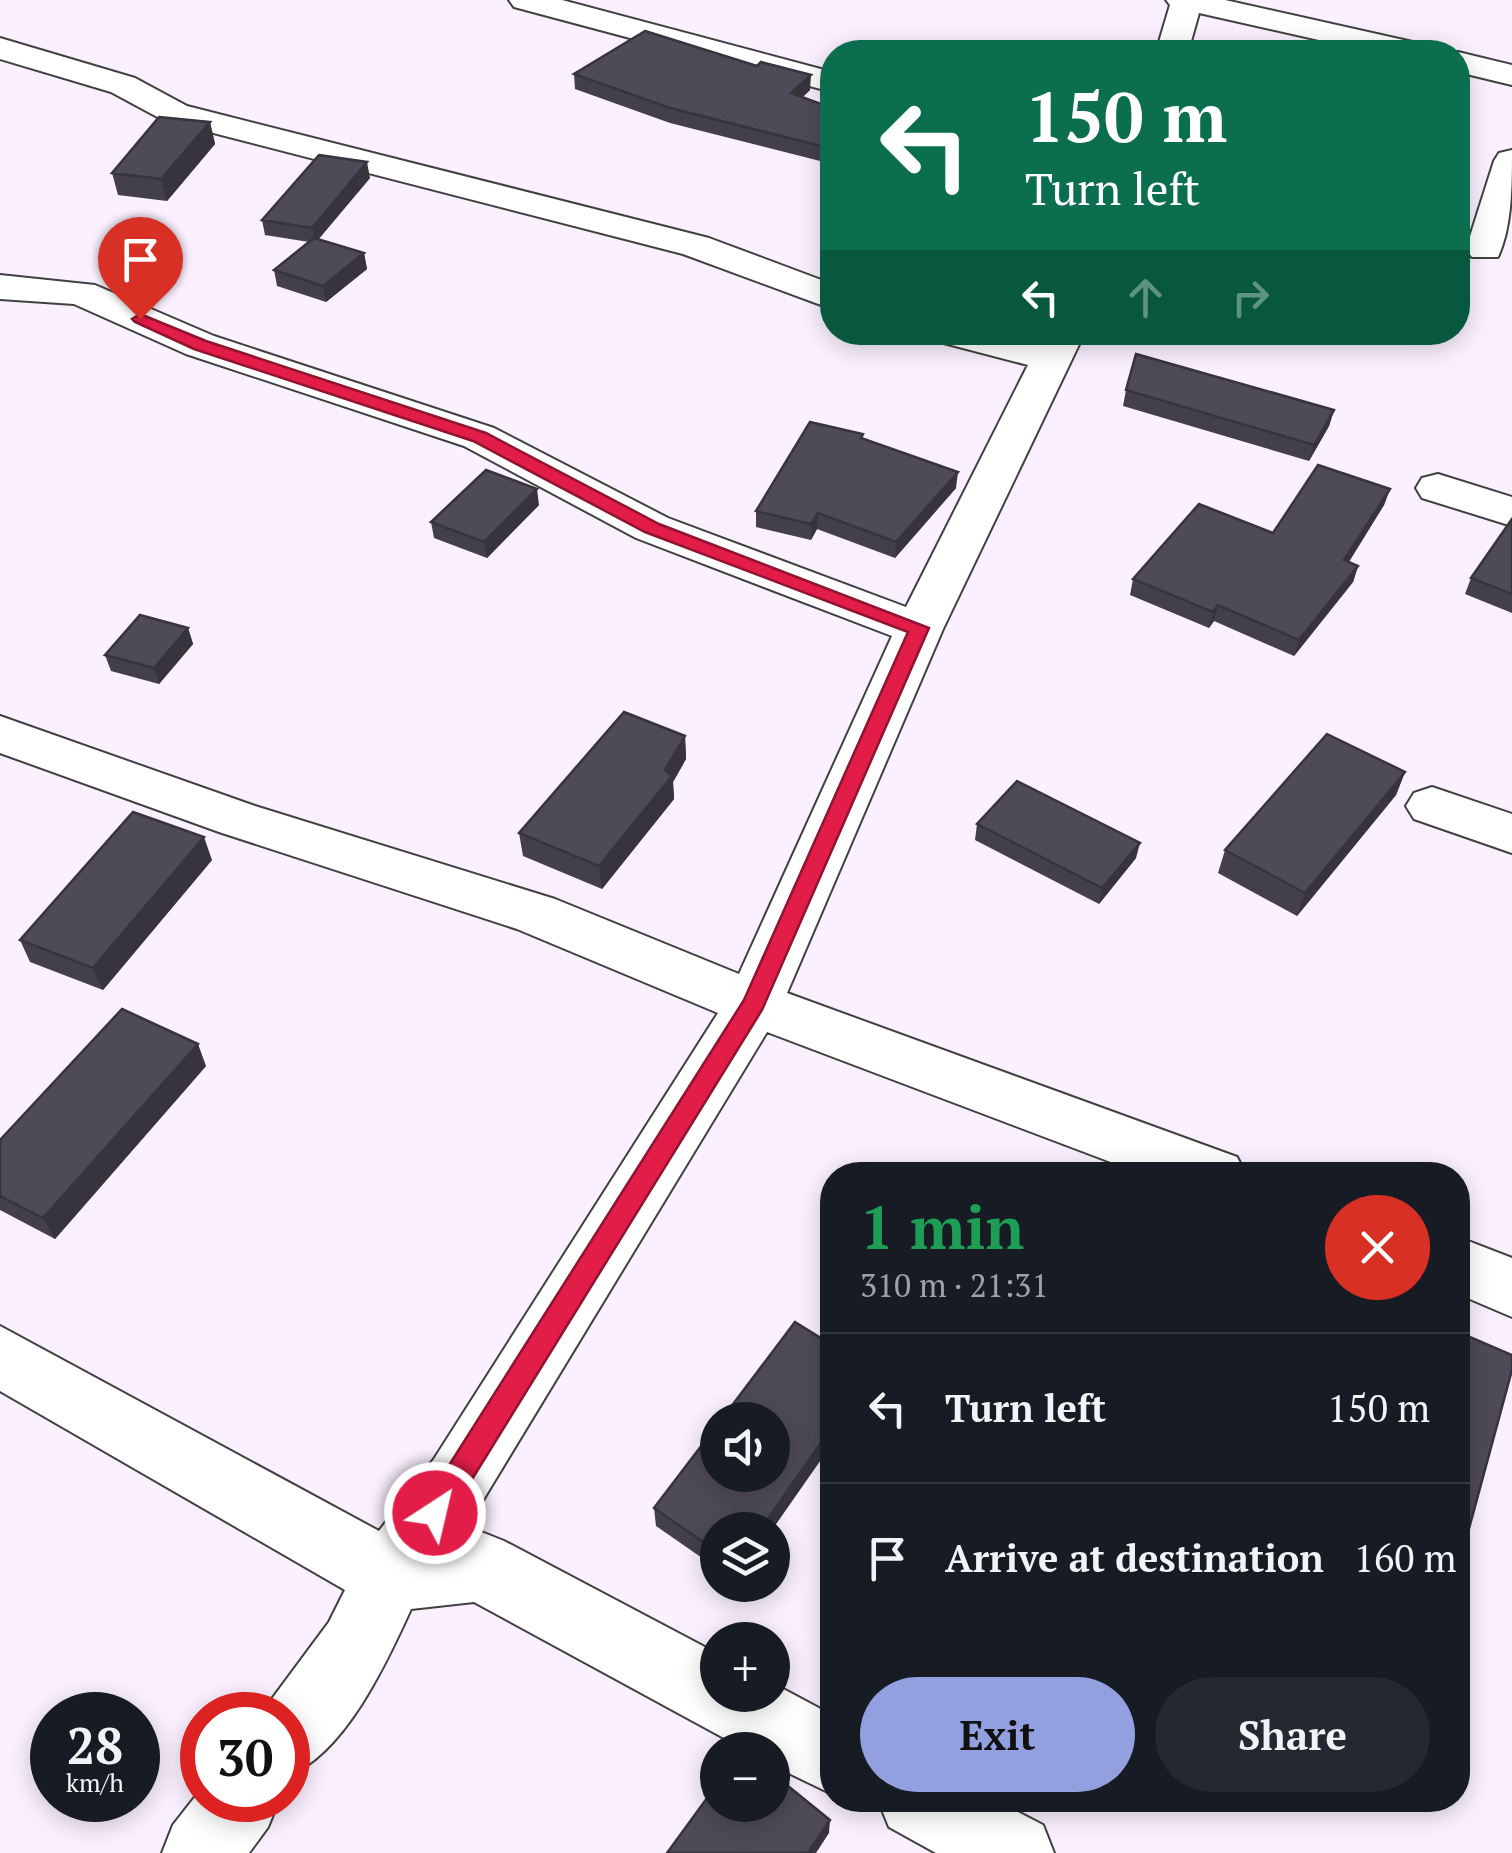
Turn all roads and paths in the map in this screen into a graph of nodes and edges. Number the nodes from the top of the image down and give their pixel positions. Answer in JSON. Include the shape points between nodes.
{"nodes":[{"id":1,"x":526,"y":0,"type":"edge"},
{"id":2,"x":1185,"y":0,"type":"edge"},
{"id":3,"x":1175,"y":40,"type":"edge"},
{"id":4,"x":1361,"y":40,"type":"edge"},
{"id":5,"x":0,"y":48,"type":"edge"},
{"id":6,"x":1470,"y":65,"type":"edge"},
{"id":7,"x":1512,"y":75,"type":"edge"},
{"id":8,"x":820,"y":79,"type":"edge"},
{"id":9,"x":1512,"y":161,"type":"edge"},
{"id":10,"x":1485,"y":249,"type":"edge"},
{"id":11,"x":0,"y":286,"type":"edge"},
{"id":12,"x":820,"y":292,"type":"edge"},
{"id":13,"x":1059,"y":346,"type":"edge"},
{"id":14,"x":1438,"y":488,"type":"dead end"},
{"id":15,"x":1512,"y":512,"type":"edge"},
{"id":16,"x":920,"y":628,"type":"junction"},
{"id":17,"x":0,"y":734,"type":"edge"},
{"id":18,"x":1432,"y":806,"type":"dead end"},
{"id":19,"x":1512,"y":834,"type":"edge"},
{"id":20,"x":754,"y":1004,"type":"junction"},
{"id":21,"x":1180,"y":1162,"type":"edge"},
{"id":22,"x":1470,"y":1270,"type":"edge"},
{"id":23,"x":1512,"y":1288,"type":"edge"},
{"id":24,"x":0,"y":1356,"type":"edge"},
{"id":25,"x":390,"y":1576,"type":"junction"},
{"id":26,"x":700,"y":1684,"type":"edge"},
{"id":27,"x":310,"y":1708,"type":"edge"},
{"id":28,"x":751,"y":1712,"type":"edge"},
{"id":29,"x":820,"y":1749,"type":"edge"},
{"id":30,"x":938,"y":1812,"type":"edge"},
{"id":31,"x":224,"y":1822,"type":"edge"},
{"id":32,"x":201,"y":1853,"type":"edge"},
{"id":33,"x":1015,"y":1853,"type":"edge"}],
"edges":[{"from":1,"to":8,"type":"street"},
{"from":2,"to":3,"type":"street"},
{"from":2,"to":4,"type":"street"},
{"from":5,"to":12,"type":"street","via":[[123,85],[175,113],[696,246]]},
{"from":6,"to":7,"type":"street"},
{"from":9,"to":10,"type":"street"},
{"from":11,"to":16,"type":"street","via":[[81,293],[200,345],[479,437],[652,528]]},
{"from":13,"to":16,"type":"street"},
{"from":14,"to":15,"type":"street"},
{"from":16,"to":20,"type":"street"},
{"from":17,"to":20,"type":"street","via":[[536,914]]},
{"from":18,"to":19,"type":"street"},
{"from":20,"to":21,"type":"street"},
{"from":20,"to":25,"type":"street","via":[[458,1482]]},
{"from":22,"to":23,"type":"street"},
{"from":24,"to":25,"type":"street"},
{"from":25,"to":26,"type":"street","via":[[478,1566]]},
{"from":25,"to":27,"type":"street","via":[[355,1648]]},
{"from":28,"to":29,"type":"street"},
{"from":30,"to":33,"type":"street"},
{"from":31,"to":32,"type":"street"}]}
